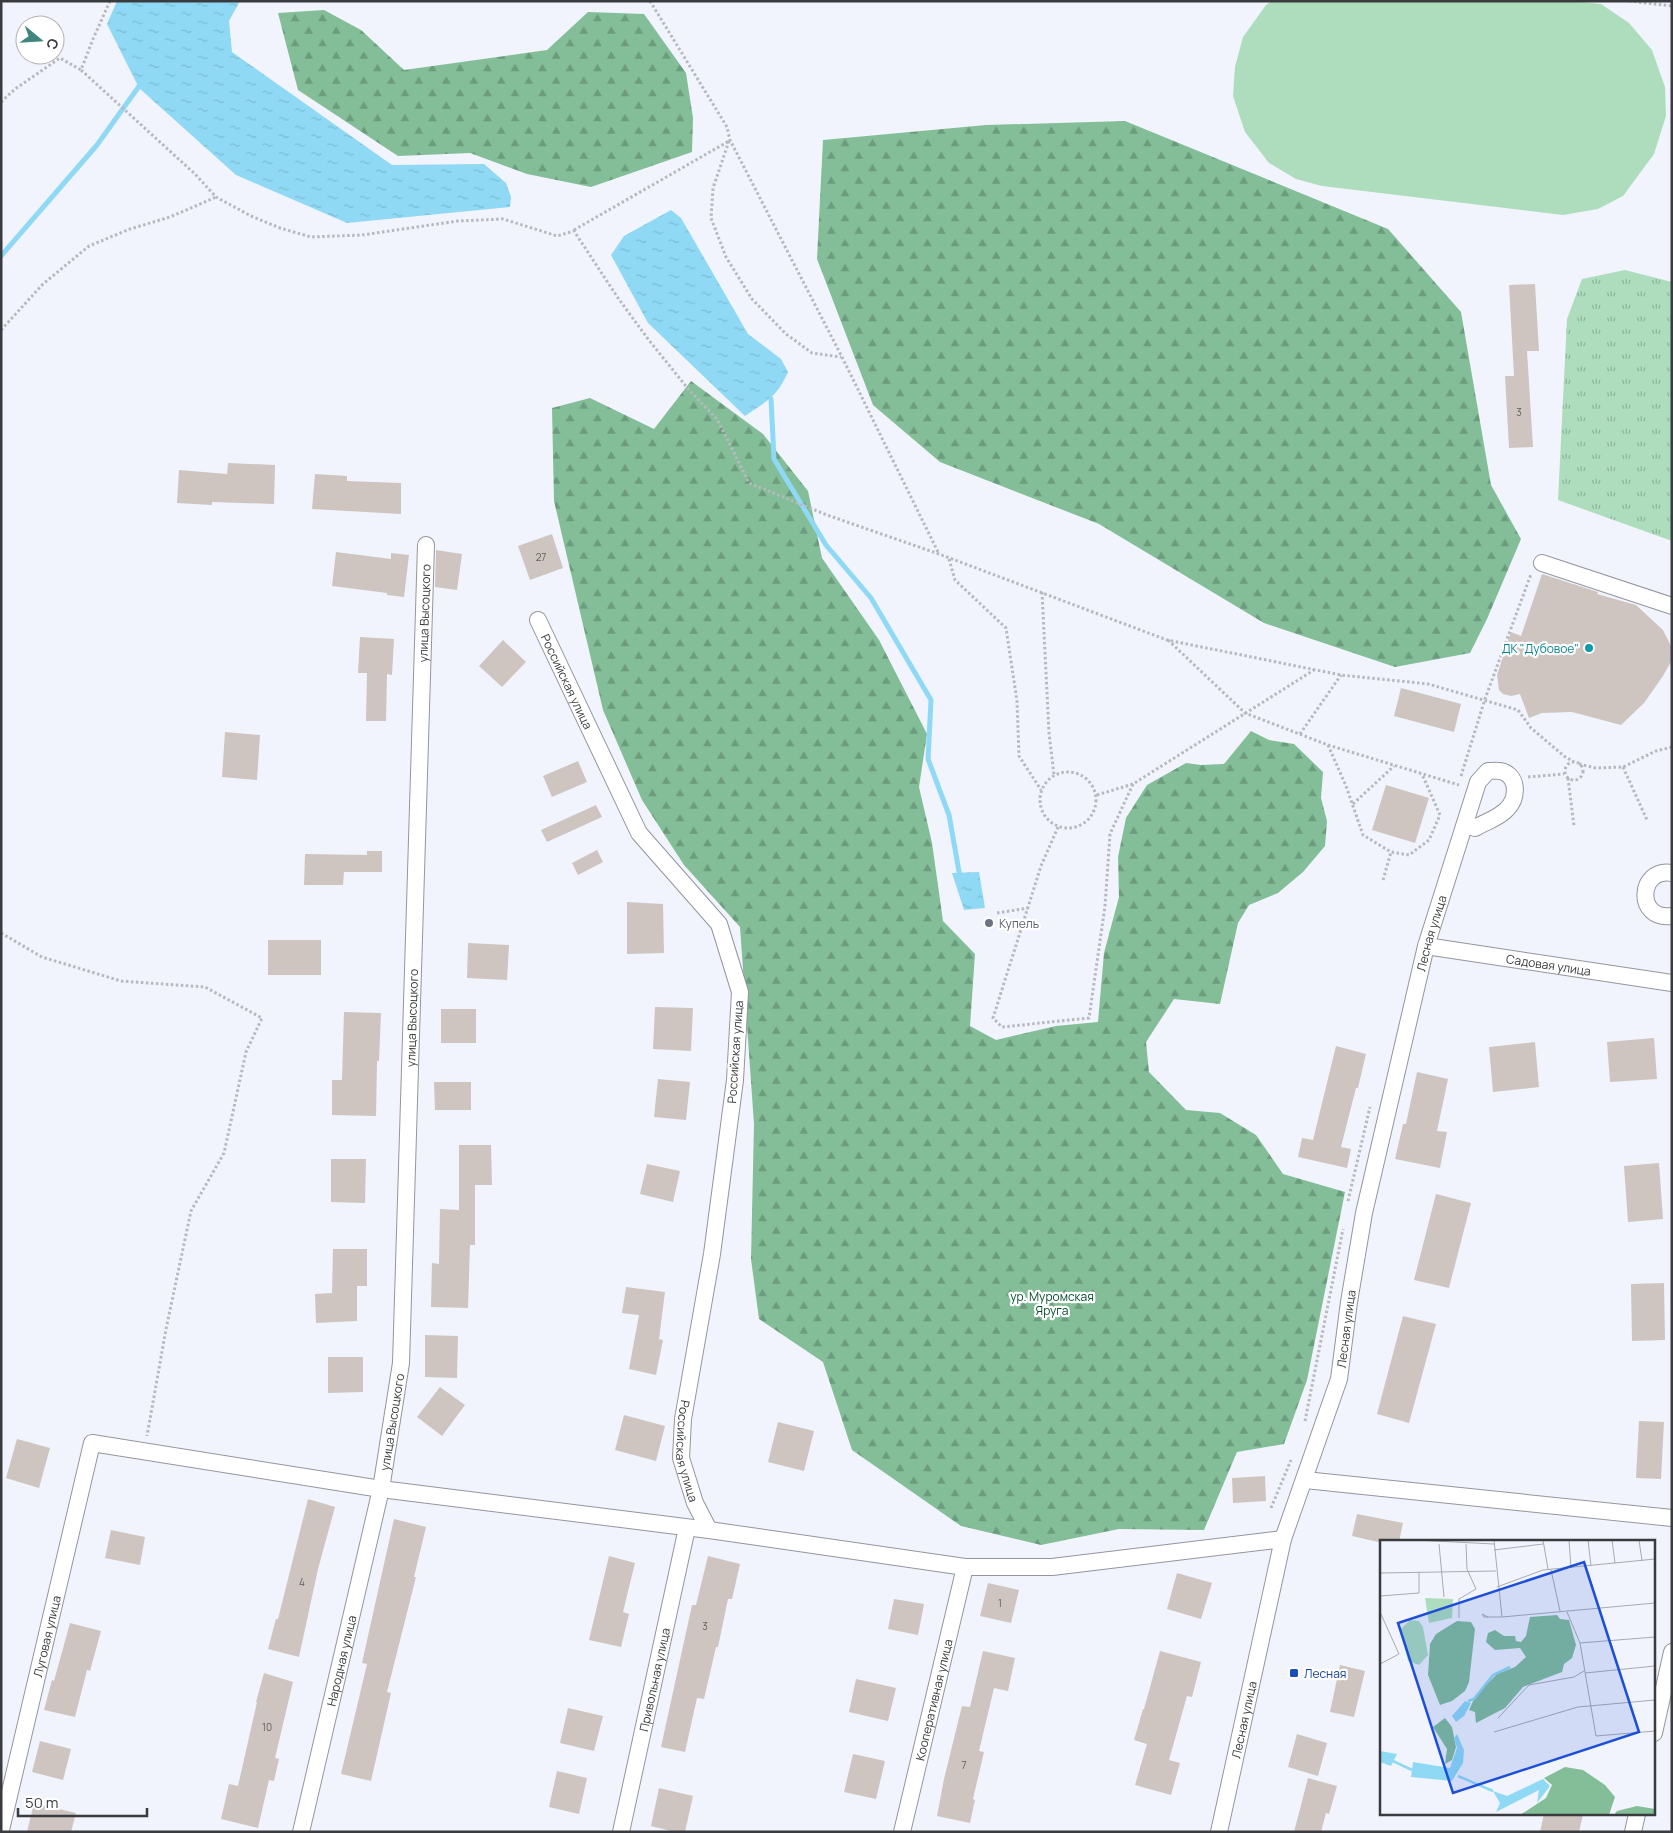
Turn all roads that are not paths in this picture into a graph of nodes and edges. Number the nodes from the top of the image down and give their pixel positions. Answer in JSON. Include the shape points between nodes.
{"nodes":[{"id":1,"x":426,"y":544,"type":"dead end"},
{"id":2,"x":1542,"y":563,"type":"road end"},
{"id":3,"x":1672,"y":606,"type":"edge"},
{"id":4,"x":538,"y":620,"type":"dead end"},
{"id":5,"x":1465,"y":824,"type":"dead end"},
{"id":6,"x":1672,"y":873,"type":"edge"},
{"id":7,"x":1672,"y":916,"type":"edge"},
{"id":8,"x":1426,"y":946,"type":"junction"},
{"id":9,"x":1672,"y":983,"type":"edge"},
{"id":10,"x":1305,"y":1480,"type":"junction"},
{"id":11,"x":381,"y":1489,"type":"junction"},
{"id":12,"x":1672,"y":1518,"type":"edge"},
{"id":13,"x":687,"y":1528,"type":"junction"},
{"id":14,"x":709,"y":1530,"type":"junction"},
{"id":15,"x":1283,"y":1539,"type":"junction"},
{"id":16,"x":965,"y":1567,"type":"junction"},
{"id":17,"x":1672,"y":1652,"type":"edge"},
{"id":18,"x":1666,"y":1708,"type":"edge"},
{"id":19,"x":1656,"y":1728,"type":"edge"},
{"id":20,"x":1637,"y":1816,"type":"edge"},
{"id":21,"x":1,"y":1830,"type":"edge"},
{"id":22,"x":301,"y":1832,"type":"edge"},
{"id":23,"x":622,"y":1832,"type":"edge"},
{"id":24,"x":902,"y":1832,"type":"edge"},
{"id":25,"x":1219,"y":1832,"type":"edge"},
{"id":26,"x":1634,"y":1832,"type":"edge"}],
"edges":[{"from":1,"to":11,"type":"street","name":"улица Высоцкого","via":[[401,1363]]},
{"from":2,"to":3,"type":"street"},
{"from":4,"to":14,"type":"street","name":"Российская улица","via":[[638,833],[719,924],[740,992],[735,1080],[712,1254],[683,1419],[681,1458],[695,1503]]},
{"from":5,"to":8,"type":"street","name":"Лесная улица"},
{"from":6,"to":7,"type":"street","via":[[1654,876],[1645,895],[1655,914]]},
{"from":8,"to":9,"type":"street","name":"Садовая улица"},
{"from":8,"to":10,"type":"street","name":"Лесная улица","via":[[1364,1213],[1339,1380]]},
{"from":10,"to":12,"type":"street"},
{"from":10,"to":15,"type":"street","name":"Лесная улица"},
{"from":11,"to":13,"type":"street"},
{"from":11,"to":21,"type":"street","name":"Луговая улица","via":[[92,1443]]},
{"from":11,"to":22,"type":"street","name":"Народная улица"},
{"from":13,"to":14,"type":"street"},
{"from":13,"to":23,"type":"street","name":"Привольная улица"},
{"from":14,"to":16,"type":"street"},
{"from":15,"to":16,"type":"street","via":[[1052,1567]]},
{"from":15,"to":25,"type":"street","name":"Лесная улица"},
{"from":16,"to":24,"type":"street","name":"Кооперативная улица"},
{"from":17,"to":18,"type":"street"},
{"from":18,"to":19,"type":"street"},
{"from":20,"to":26,"type":"street"}]}
